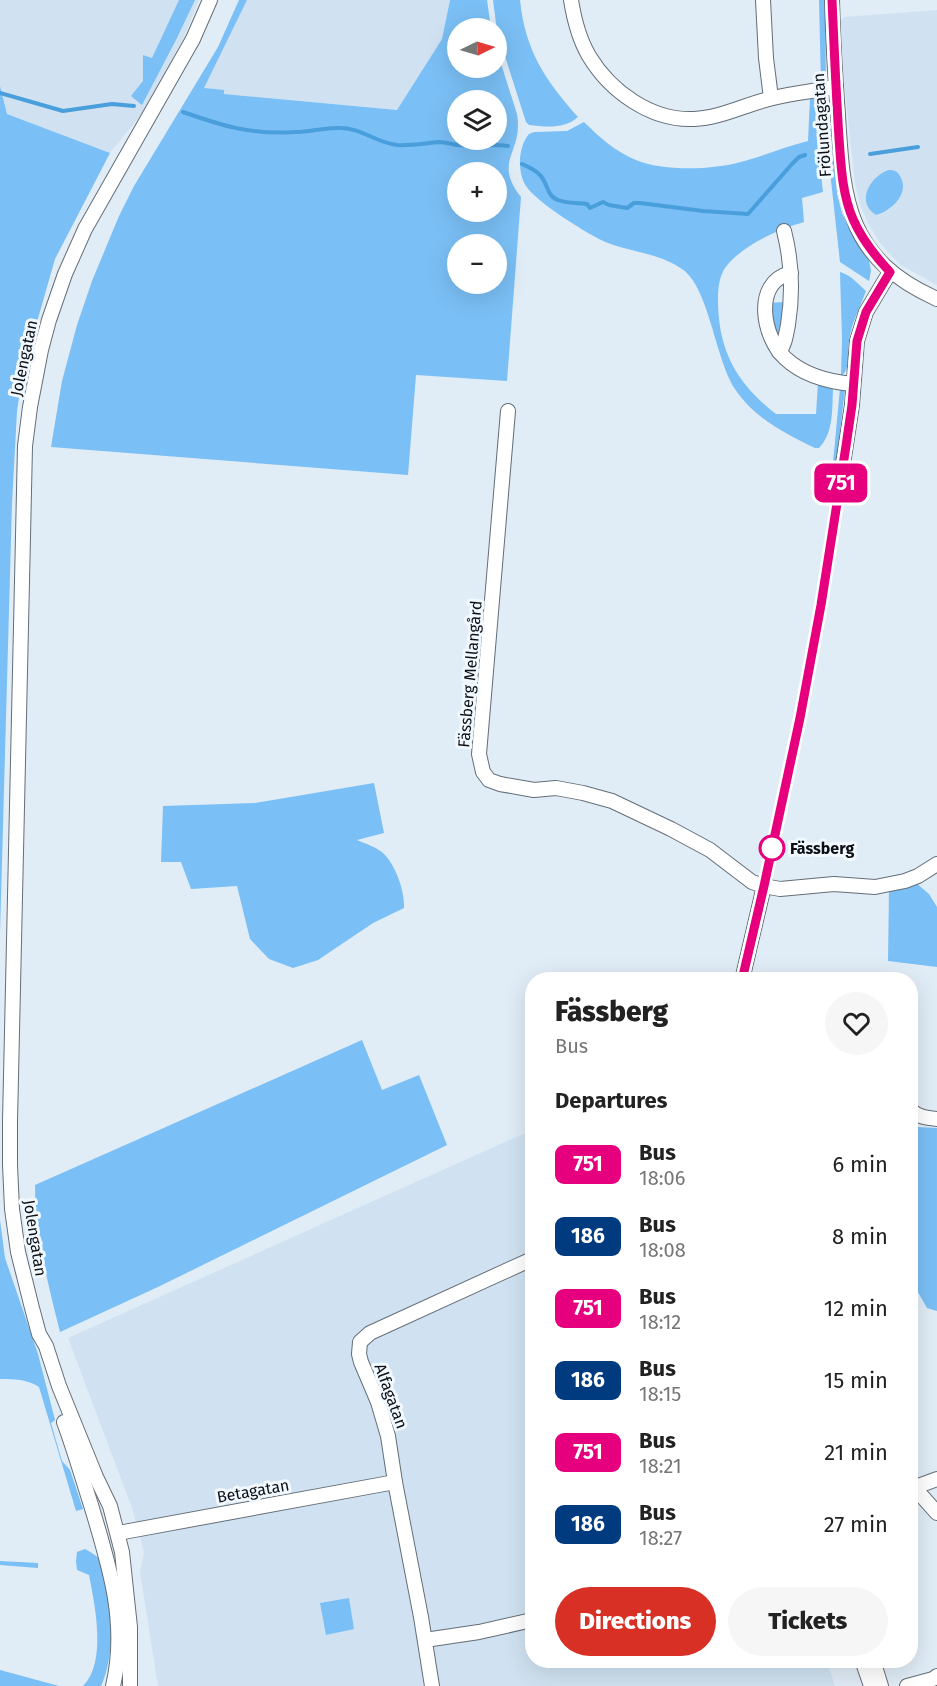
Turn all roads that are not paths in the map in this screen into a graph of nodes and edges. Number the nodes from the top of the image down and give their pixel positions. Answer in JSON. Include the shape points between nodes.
{"nodes":[{"id":1,"x":210,"y":0,"type":"edge"},
{"id":2,"x":571,"y":0,"type":"edge"},
{"id":3,"x":763,"y":0,"type":"edge"},
{"id":4,"x":832,"y":0,"type":"edge"},
{"id":5,"x":836,"y":87,"type":"junction"},
{"id":6,"x":771,"y":98,"type":"junction"},
{"id":7,"x":784,"y":231,"type":"dead end"},
{"id":8,"x":890,"y":272,"type":"junction"},
{"id":9,"x":791,"y":273,"type":"junction"},
{"id":10,"x":937,"y":299,"type":"edge"},
{"id":11,"x":779,"y":352,"type":"junction"},
{"id":12,"x":854,"y":384,"type":"junction"},
{"id":13,"x":508,"y":411,"type":"dead end"},
{"id":14,"x":841,"y":477,"type":"dead end"},
{"id":15,"x":937,"y":864,"type":"edge"},
{"id":16,"x":764,"y":886,"type":"junction"},
{"id":17,"x":744,"y":972,"type":"edge"},
{"id":18,"x":918,"y":1115,"type":"edge"},
{"id":19,"x":937,"y":1119,"type":"edge"},
{"id":20,"x":525,"y":1261,"type":"edge"},
{"id":21,"x":39,"y":1334,"type":"junction"},
{"id":22,"x":937,"y":1479,"type":"edge"},
{"id":23,"x":395,"y":1482,"type":"junction"},
{"id":24,"x":918,"y":1486,"type":"edge"},
{"id":25,"x":918,"y":1492,"type":"edge"},
{"id":26,"x":937,"y":1514,"type":"edge"},
{"id":27,"x":118,"y":1533,"type":"junction"},
{"id":28,"x":525,"y":1622,"type":"edge"},
{"id":29,"x":425,"y":1640,"type":"junction"},
{"id":30,"x":865,"y":1668,"type":"edge"},
{"id":31,"x":875,"y":1668,"type":"edge"},
{"id":32,"x":936,"y":1679,"type":"edge"},
{"id":33,"x":113,"y":1686,"type":"edge"},
{"id":34,"x":130,"y":1686,"type":"edge"},
{"id":35,"x":432,"y":1686,"type":"edge"},
{"id":36,"x":871,"y":1686,"type":"edge"},
{"id":37,"x":881,"y":1686,"type":"edge"},
{"id":38,"x":907,"y":1686,"type":"edge"}],
"edges":[{"from":1,"to":21,"type":"street","name":"Jolengatan","via":[[193,39],[85,229],[65,274],[41,350],[25,446],[10,1165],[18,1252]]},
{"from":2,"to":6,"type":"street","via":[[577,30],[589,56],[615,87],[645,108],[668,117],[697,119]]},
{"from":3,"to":6,"type":"street"},
{"from":4,"to":5,"type":"street","name":"Frölundagatan"},
{"from":5,"to":6,"type":"street"},
{"from":5,"to":8,"type":"street","name":"Frölundagatan","via":[[847,203],[868,246]]},
{"from":7,"to":9,"type":"street"},
{"from":8,"to":10,"type":"street","name":"Frölundagatan"},
{"from":8,"to":12,"type":"street","via":[[861,325]]},
{"from":9,"to":11,"type":"street","via":[[792,300]]},
{"from":9,"to":11,"type":"street","via":[[774,282],[766,305],[768,334]]},
{"from":11,"to":12,"type":"street","via":[[819,377]]},
{"from":12,"to":14,"type":"street"},
{"from":13,"to":16,"type":"street","name":"Fässberg Mellangård","via":[[479,754],[483,772],[489,780],[500,784],[534,790],[556,788],[612,801],[710,850],[752,882]]},
{"from":15,"to":16,"type":"street","via":[[905,881],[875,887]]},
{"from":16,"to":17,"type":"street"},
{"from":18,"to":19,"type":"street"},
{"from":20,"to":23,"type":"street","name":"Alfagatan","via":[[370,1333],[360,1342],[361,1362],[385,1421]]},
{"from":21,"to":27,"type":"street","name":"Jolengatan"},
{"from":21,"to":33,"type":"street","name":"Jolengatan","via":[[39,1348],[101,1537],[115,1594],[119,1655]]},
{"from":22,"to":24,"type":"street"},
{"from":23,"to":27,"type":"street","name":"Betagatan"},
{"from":23,"to":29,"type":"street","name":"Alfagatan"},
{"from":25,"to":26,"type":"street"},
{"from":27,"to":34,"type":"street","name":"Jolengatan","via":[[128,1601]]},
{"from":28,"to":29,"type":"street"},
{"from":29,"to":35,"type":"street","name":"Alfagatan"},
{"from":30,"to":36,"type":"street"},
{"from":31,"to":37,"type":"street"},
{"from":32,"to":38,"type":"street"}]}
